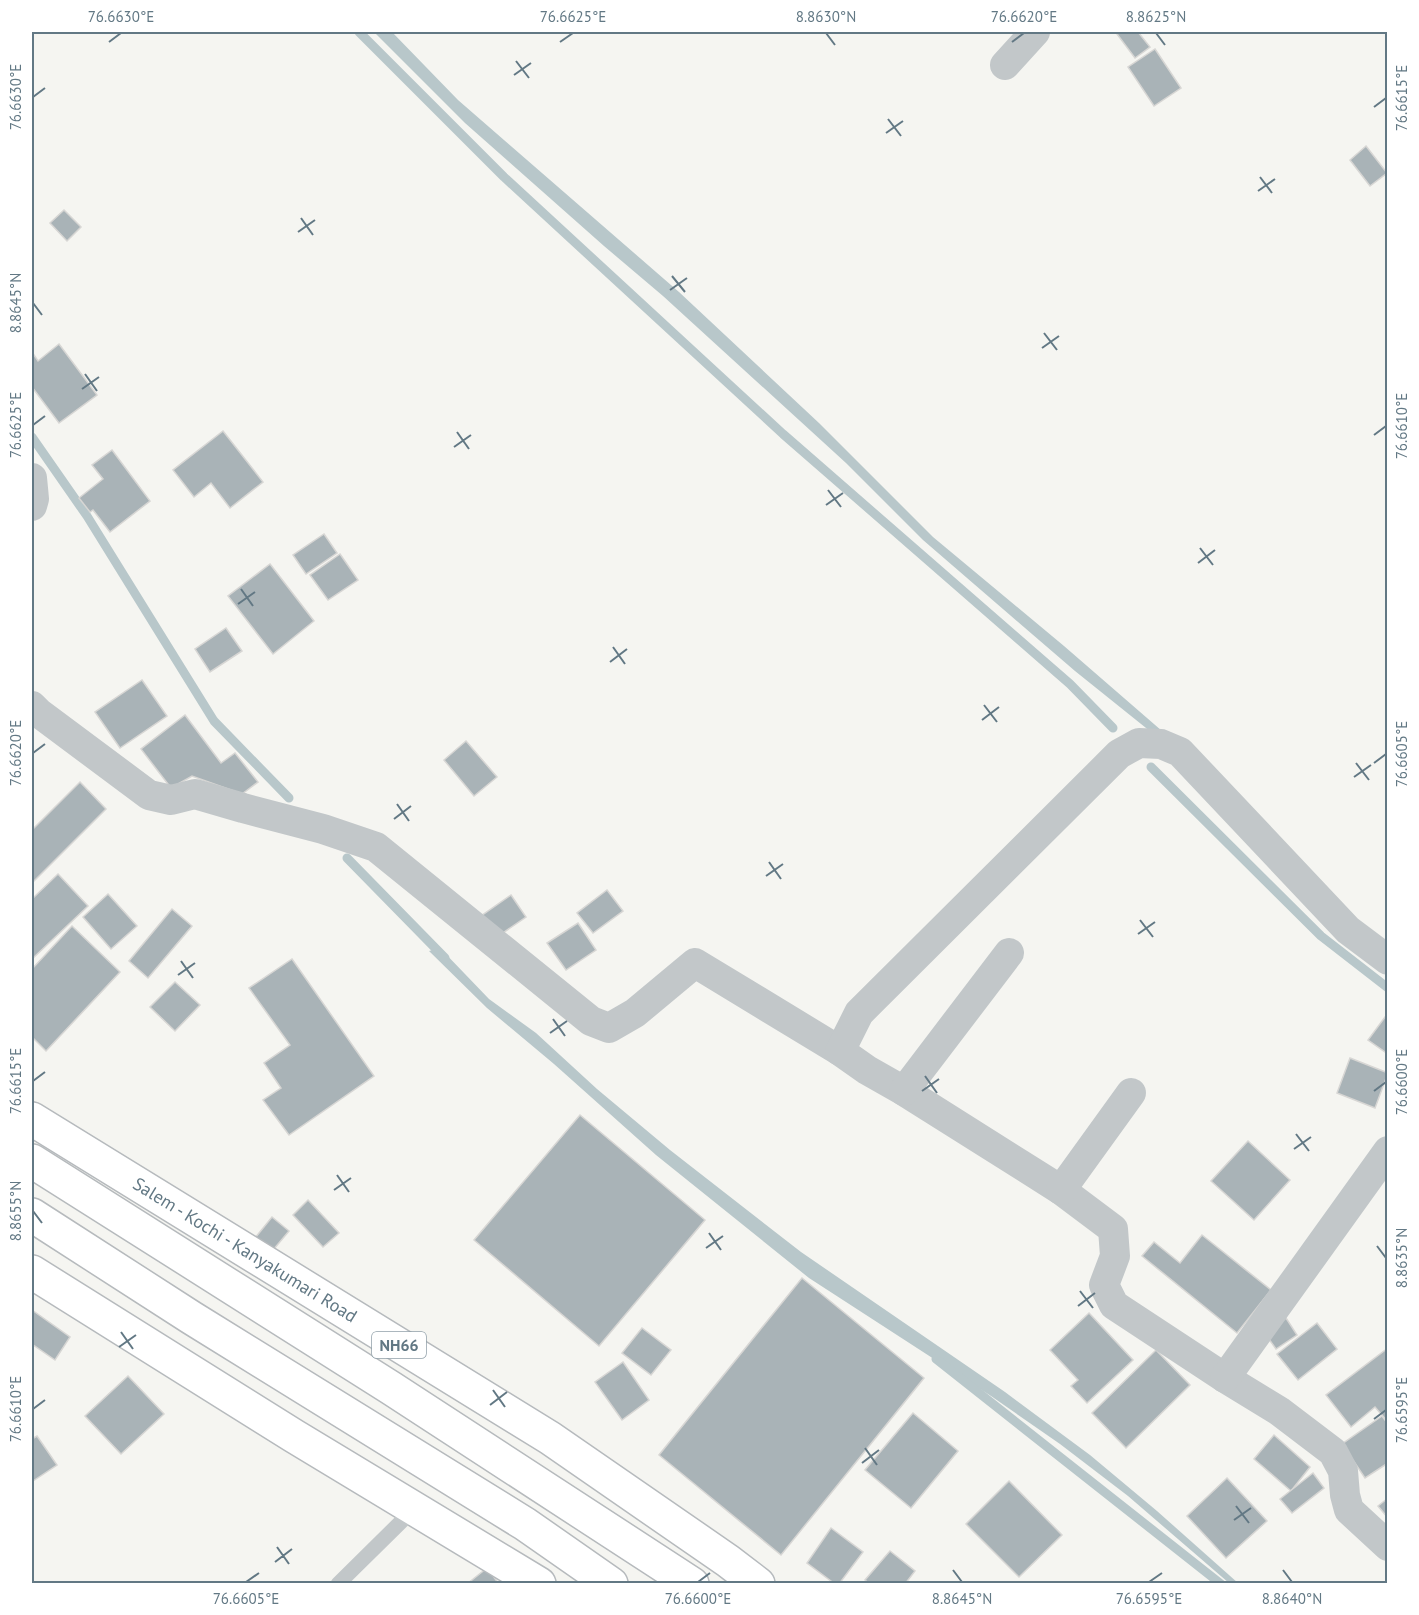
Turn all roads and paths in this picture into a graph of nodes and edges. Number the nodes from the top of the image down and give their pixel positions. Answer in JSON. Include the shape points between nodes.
{"nodes":[{"id":1,"x":1035,"y":32,"type":"edge"},
{"id":2,"x":1005,"y":65,"type":"dead end"},
{"id":3,"x":32,"y":478,"type":"edge"},
{"id":4,"x":32,"y":506,"type":"edge"},
{"id":5,"x":32,"y":706,"type":"edge"},
{"id":6,"x":1009,"y":953,"type":"dead end"},
{"id":7,"x":1388,"y":960,"type":"edge"},
{"id":8,"x":840,"y":1051,"type":"junction"},
{"id":9,"x":904,"y":1091,"type":"junction"},
{"id":10,"x":1131,"y":1093,"type":"dead end"},
{"id":11,"x":32,"y":1119,"type":"edge"},
{"id":12,"x":1388,"y":1151,"type":"edge"},
{"id":13,"x":32,"y":1161,"type":"edge"},
{"id":14,"x":1061,"y":1190,"type":"junction"},
{"id":15,"x":32,"y":1215,"type":"edge"},
{"id":16,"x":32,"y":1272,"type":"edge"},
{"id":17,"x":1225,"y":1378,"type":"junction"},
{"id":18,"x":414,"y":1509,"type":"junction"},
{"id":19,"x":1388,"y":1546,"type":"edge"},
{"id":20,"x":338,"y":1584,"type":"edge"},
{"id":21,"x":539,"y":1584,"type":"edge"},
{"id":22,"x":611,"y":1584,"type":"edge"},
{"id":23,"x":692,"y":1584,"type":"edge"},
{"id":24,"x":758,"y":1584,"type":"edge"}],
"edges":[{"from":1,"to":2,"type":"street"},
{"from":3,"to":4,"type":"street"},
{"from":5,"to":8,"type":"street","via":[[149,795],[171,800],[195,794],[376,847],[591,1021],[609,1028],[635,1013],[695,963]]},
{"from":6,"to":9,"type":"street"},
{"from":7,"to":8,"type":"street","via":[[1348,930],[1180,752],[1161,744],[1139,743],[1119,754],[859,1013]]},
{"from":8,"to":9,"type":"street"},
{"from":9,"to":14,"type":"street"},
{"from":10,"to":14,"type":"street"},
{"from":11,"to":24,"type":"highway","name":"Salem - Kochi - Kanyakumari Road","number":"NH66","via":[[550,1438]]},
{"from":12,"to":17,"type":"street"},
{"from":13,"to":23,"type":"highway"},
{"from":14,"to":17,"type":"street","via":[[1113,1229],[1115,1256],[1104,1285],[1114,1305]]},
{"from":15,"to":22,"type":"highway","via":[[525,1524]]},
{"from":16,"to":18,"type":"highway"},
{"from":17,"to":19,"type":"street","via":[[1334,1452],[1343,1471],[1349,1510]]},
{"from":18,"to":20,"type":"lane"},
{"from":18,"to":21,"type":"highway"}]}
